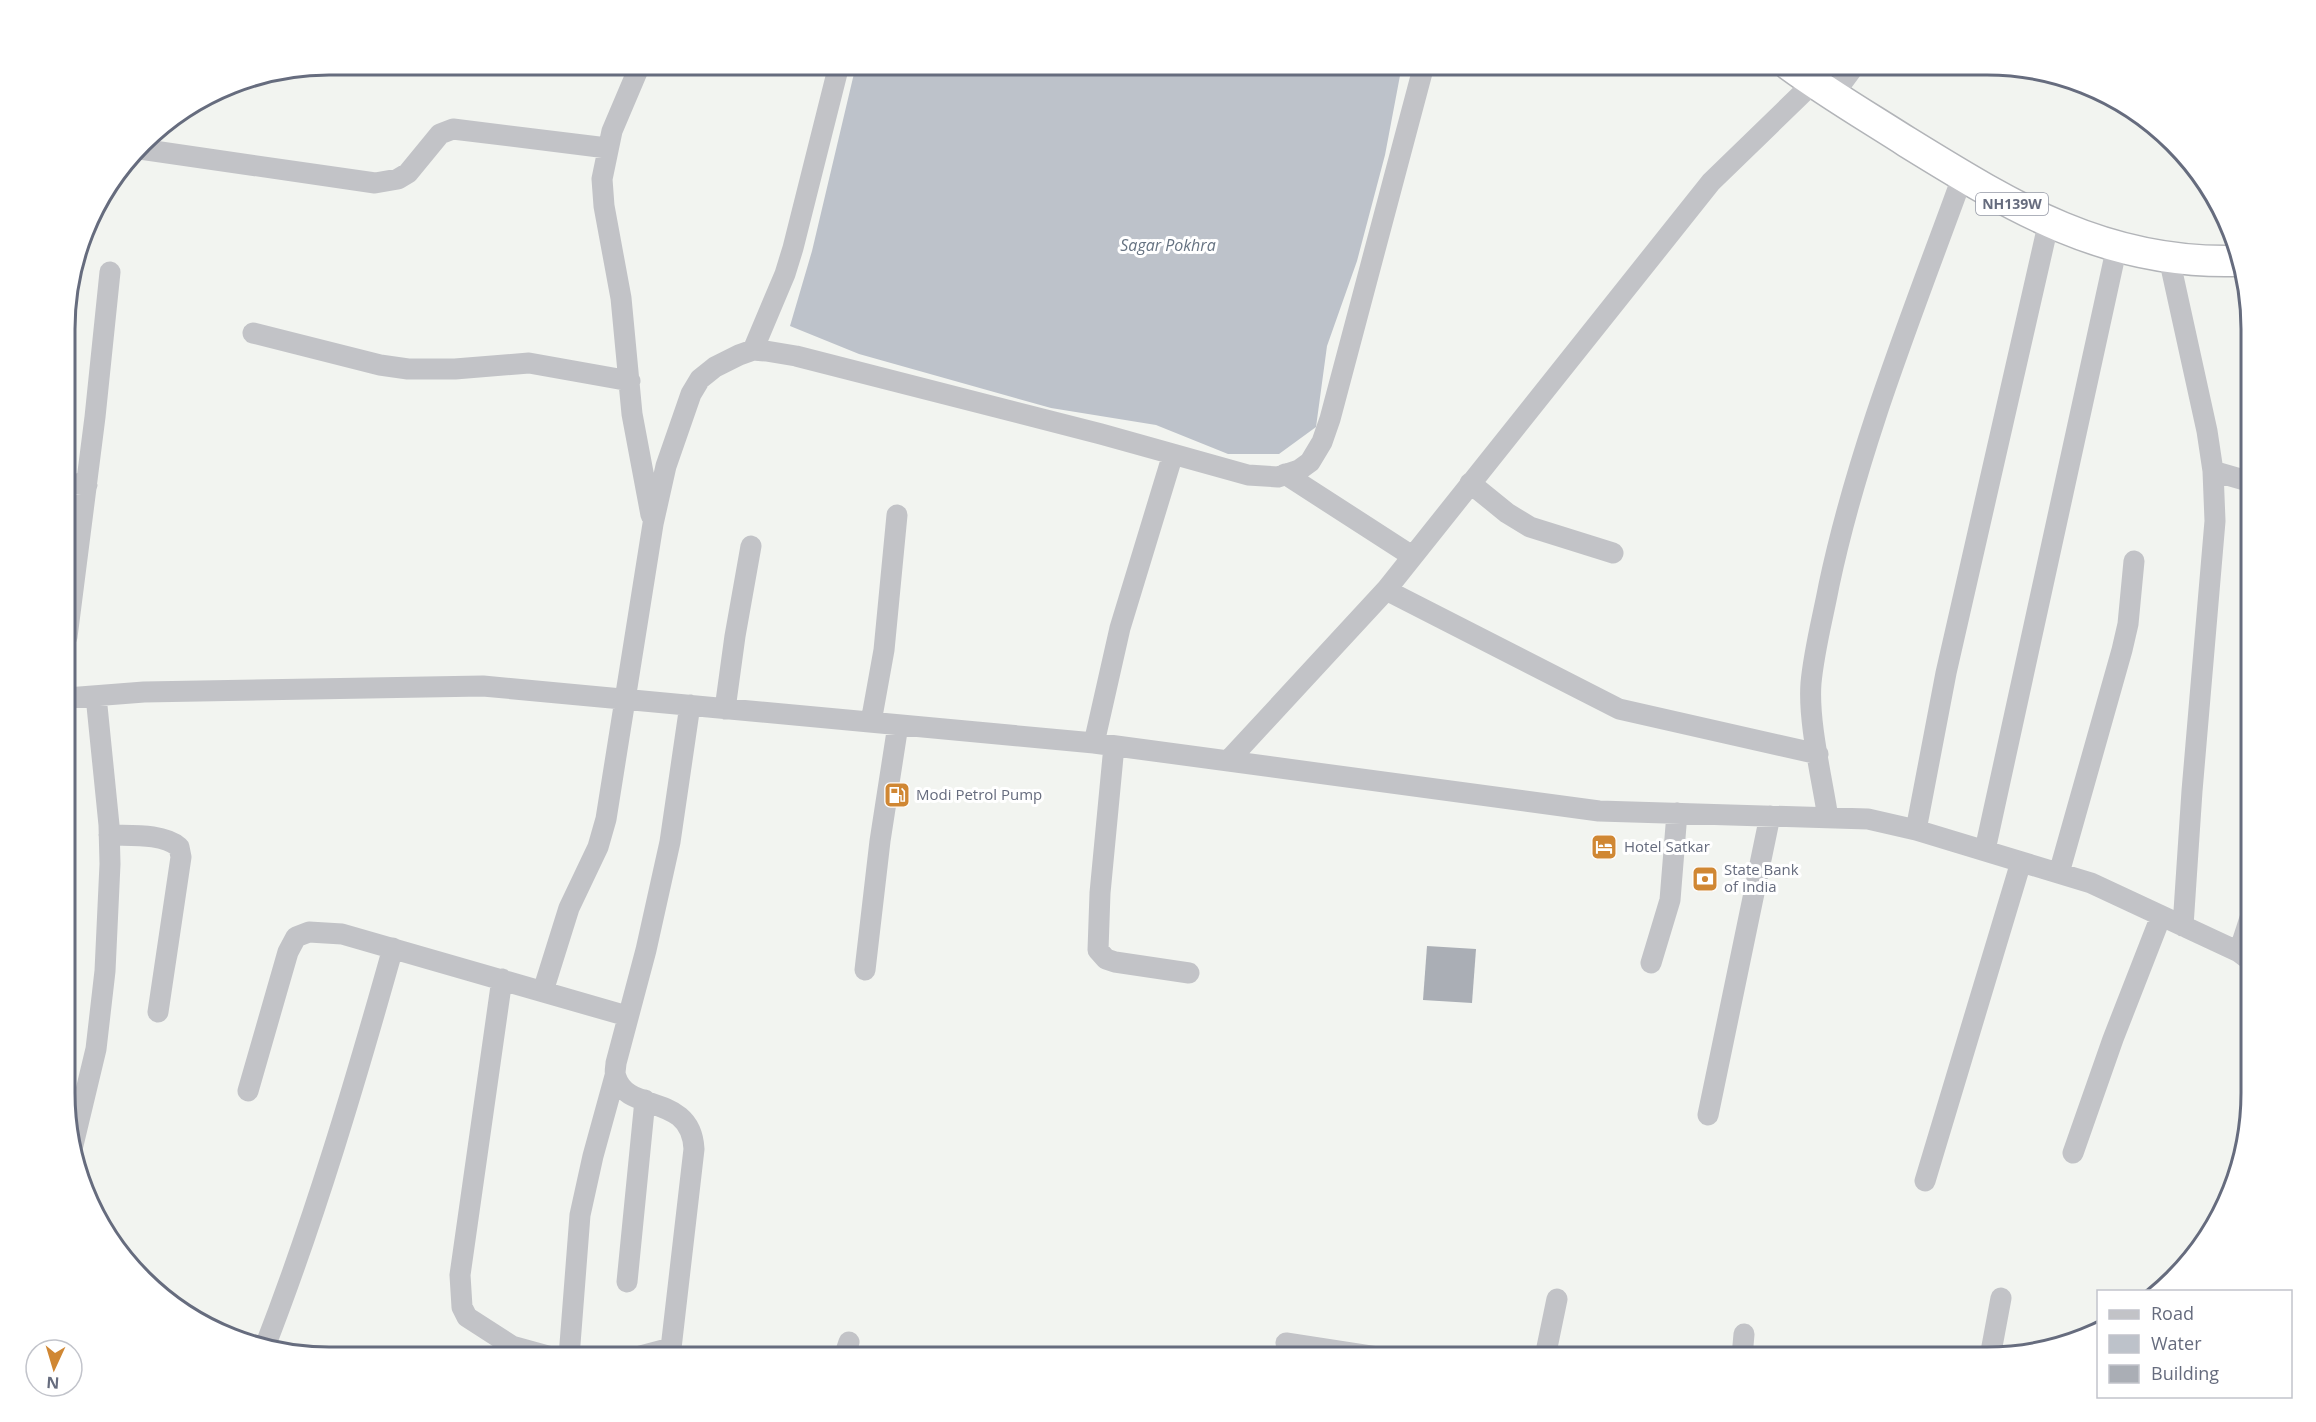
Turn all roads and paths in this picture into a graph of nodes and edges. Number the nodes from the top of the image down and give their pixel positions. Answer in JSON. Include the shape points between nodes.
{"nodes":[{"id":1,"x":635,"y":75,"type":"edge"},
{"id":2,"x":836,"y":75,"type":"edge"},
{"id":3,"x":1421,"y":75,"type":"edge"},
{"id":4,"x":1804,"y":75,"type":"edge"},
{"id":5,"x":1841,"y":75,"type":"edge"},
{"id":6,"x":1823,"y":89,"type":"junction"},
{"id":7,"x":607,"y":148,"type":"junction"},
{"id":8,"x":150,"y":150,"type":"edge"},
{"id":9,"x":1963,"y":175,"type":"junction"},
{"id":10,"x":2049,"y":222,"type":"junction"},
{"id":11,"x":2117,"y":246,"type":"junction"},
{"id":12,"x":2169,"y":258,"type":"junction"},
{"id":13,"x":2231,"y":261,"type":"edge"},
{"id":14,"x":110,"y":272,"type":"dead end"},
{"id":15,"x":253,"y":333,"type":"dead end"},
{"id":16,"x":753,"y":350,"type":"junction"},
{"id":17,"x":630,"y":381,"type":"junction"},
{"id":18,"x":1173,"y":454,"type":"junction"},
{"id":19,"x":2213,"y":471,"type":"junction"},
{"id":20,"x":1286,"y":474,"type":"junction"},
{"id":21,"x":2241,"y":479,"type":"edge"},
{"id":22,"x":1470,"y":483,"type":"junction"},
{"id":23,"x":77,"y":484,"type":"edge"},
{"id":24,"x":75,"y":515,"type":"edge"},
{"id":25,"x":897,"y":515,"type":"dead end"},
{"id":26,"x":653,"y":524,"type":"junction"},
{"id":27,"x":751,"y":546,"type":"dead end"},
{"id":28,"x":1613,"y":553,"type":"dead end"},
{"id":29,"x":1412,"y":556,"type":"junction"},
{"id":30,"x":2134,"y":561,"type":"dead end"},
{"id":31,"x":1386,"y":590,"type":"junction"},
{"id":32,"x":96,"y":696,"type":"junction"},
{"id":33,"x":75,"y":697,"type":"edge"},
{"id":34,"x":627,"y":700,"type":"junction"},
{"id":35,"x":690,"y":705,"type":"junction"},
{"id":36,"x":725,"y":709,"type":"junction"},
{"id":37,"x":872,"y":722,"type":"junction"},
{"id":38,"x":898,"y":725,"type":"junction"},
{"id":39,"x":1104,"y":745,"type":"junction"},
{"id":40,"x":1818,"y":754,"type":"junction"},
{"id":41,"x":1227,"y":761,"type":"junction"},
{"id":42,"x":1677,"y":813,"type":"junction"},
{"id":43,"x":1770,"y":816,"type":"junction"},
{"id":44,"x":1827,"y":818,"type":"junction"},
{"id":45,"x":1916,"y":830,"type":"junction"},
{"id":46,"x":109,"y":835,"type":"junction"},
{"id":47,"x":1985,"y":850,"type":"junction"},
{"id":48,"x":2021,"y":862,"type":"junction"},
{"id":49,"x":2059,"y":873,"type":"junction"},
{"id":50,"x":2161,"y":916,"type":"junction"},
{"id":51,"x":2183,"y":926,"type":"junction"},
{"id":52,"x":393,"y":948,"type":"junction"},
{"id":53,"x":2241,"y":955,"type":"edge"},
{"id":54,"x":1651,"y":963,"type":"dead end"},
{"id":55,"x":865,"y":970,"type":"dead end"},
{"id":56,"x":1189,"y":973,"type":"dead end"},
{"id":57,"x":502,"y":979,"type":"junction"},
{"id":58,"x":543,"y":991,"type":"junction"},
{"id":59,"x":158,"y":1012,"type":"dead end"},
{"id":60,"x":627,"y":1016,"type":"junction"},
{"id":61,"x":615,"y":1076,"type":"junction"},
{"id":62,"x":248,"y":1091,"type":"dead end"},
{"id":63,"x":645,"y":1100,"type":"junction"},
{"id":64,"x":1708,"y":1115,"type":"dead end"},
{"id":65,"x":78,"y":1129,"type":"edge"},
{"id":66,"x":2073,"y":1153,"type":"dead end"},
{"id":67,"x":1925,"y":1181,"type":"dead end"},
{"id":68,"x":627,"y":1282,"type":"dead end"},
{"id":69,"x":2001,"y":1298,"type":"dead end"},
{"id":70,"x":1557,"y":1299,"type":"dead end"},
{"id":71,"x":1744,"y":1334,"type":"dead end"},
{"id":72,"x":268,"y":1339,"type":"edge"},
{"id":73,"x":1286,"y":1343,"type":"dead end"},
{"id":74,"x":516,"y":1347,"type":"edge"},
{"id":75,"x":571,"y":1347,"type":"edge"},
{"id":76,"x":672,"y":1347,"type":"edge"},
{"id":77,"x":1312,"y":1347,"type":"edge"},
{"id":78,"x":1547,"y":1347,"type":"edge"},
{"id":79,"x":1743,"y":1347,"type":"edge"},
{"id":80,"x":1992,"y":1347,"type":"edge"}],
"edges":[{"from":1,"to":7,"type":"street"},
{"from":2,"to":16,"type":"street","via":[[788,265]]},
{"from":3,"to":20,"type":"street","via":[[1330,420],[1310,462]]},
{"from":4,"to":6,"type":"highway","number":"NH139W"},
{"from":5,"to":6,"type":"street"},
{"from":6,"to":9,"type":"highway","number":"NH139W"},
{"from":6,"to":22,"type":"street","via":[[1711,182]]},
{"from":7,"to":8,"type":"street","via":[[453,129],[440,134],[408,173],[375,183]]},
{"from":7,"to":17,"type":"street","via":[[602,179],[604,206],[621,298]]},
{"from":9,"to":10,"type":"highway","number":"NH139W"},
{"from":9,"to":40,"type":"street","via":[[1884,392],[1842,527],[1811,684]]},
{"from":10,"to":11,"type":"highway","number":"NH139W"},
{"from":10,"to":45,"type":"street","via":[[1946,673]]},
{"from":11,"to":12,"type":"highway","number":"NH139W"},
{"from":11,"to":47,"type":"street"},
{"from":12,"to":13,"type":"highway","number":"NH139W"},
{"from":12,"to":19,"type":"street"},
{"from":14,"to":23,"type":"street"},
{"from":15,"to":17,"type":"street","via":[[408,369],[529,363]]},
{"from":16,"to":18,"type":"street","via":[[816,361]]},
{"from":16,"to":26,"type":"street","via":[[715,367],[700,379],[691,394],[666,466]]},
{"from":17,"to":26,"type":"street","via":[[632,414]]},
{"from":18,"to":20,"type":"street","via":[[1248,475]]},
{"from":18,"to":39,"type":"street","via":[[1122,619]]},
{"from":19,"to":21,"type":"street"},
{"from":19,"to":51,"type":"street","via":[[2215,521]]},
{"from":20,"to":29,"type":"street"},
{"from":22,"to":28,"type":"street","via":[[1530,527]]},
{"from":22,"to":29,"type":"street"},
{"from":23,"to":24,"type":"street"},
{"from":25,"to":37,"type":"street","via":[[884,650]]},
{"from":26,"to":34,"type":"street"},
{"from":27,"to":36,"type":"street"},
{"from":29,"to":31,"type":"street"},
{"from":30,"to":49,"type":"street","via":[[2122,650]]},
{"from":31,"to":40,"type":"street","via":[[1619,710]]},
{"from":31,"to":41,"type":"street"},
{"from":32,"to":33,"type":"street"},
{"from":32,"to":34,"type":"street","via":[[483,686]]},
{"from":32,"to":46,"type":"street"},
{"from":34,"to":35,"type":"street"},
{"from":34,"to":58,"type":"street","via":[[612,792],[598,847],[569,908]]},
{"from":35,"to":36,"type":"street"},
{"from":35,"to":60,"type":"street","via":[[670,842]]},
{"from":36,"to":37,"type":"street"},
{"from":37,"to":38,"type":"street"},
{"from":38,"to":39,"type":"street"},
{"from":38,"to":55,"type":"street"},
{"from":39,"to":41,"type":"street"},
{"from":39,"to":56,"type":"street","via":[[1098,950],[1116,962]]},
{"from":40,"to":44,"type":"street"},
{"from":41,"to":42,"type":"street","via":[[1599,811]]},
{"from":42,"to":43,"type":"street"},
{"from":42,"to":54,"type":"street","via":[[1670,900]]},
{"from":43,"to":44,"type":"street"},
{"from":43,"to":64,"type":"street"},
{"from":44,"to":45,"type":"street","via":[[1868,819]]},
{"from":45,"to":47,"type":"street"},
{"from":46,"to":59,"type":"street","via":[[172,841],[179,847],[181,856]]},
{"from":46,"to":65,"type":"street","via":[[105,971],[96,1049]]},
{"from":47,"to":48,"type":"street"},
{"from":48,"to":49,"type":"street"},
{"from":48,"to":67,"type":"street"},
{"from":49,"to":50,"type":"street","via":[[2091,883]]},
{"from":50,"to":51,"type":"street"},
{"from":50,"to":66,"type":"street"},
{"from":51,"to":53,"type":"street"},
{"from":52,"to":57,"type":"street"},
{"from":52,"to":62,"type":"street","via":[[326,932],[296,937],[288,952]]},
{"from":52,"to":72,"type":"street","via":[[357,1076]]},
{"from":57,"to":58,"type":"street"},
{"from":57,"to":74,"type":"street","via":[[460,1275],[462,1307],[467,1317]]},
{"from":58,"to":60,"type":"street"},
{"from":60,"to":61,"type":"street"},
{"from":61,"to":63,"type":"street","via":[[622,1088]]},
{"from":61,"to":75,"type":"street","via":[[580,1215]]},
{"from":63,"to":68,"type":"street"},
{"from":63,"to":76,"type":"street","via":[[680,1115],[694,1136]]},
{"from":69,"to":80,"type":"street"},
{"from":70,"to":78,"type":"street"},
{"from":71,"to":79,"type":"street"},
{"from":73,"to":77,"type":"street"}]}
